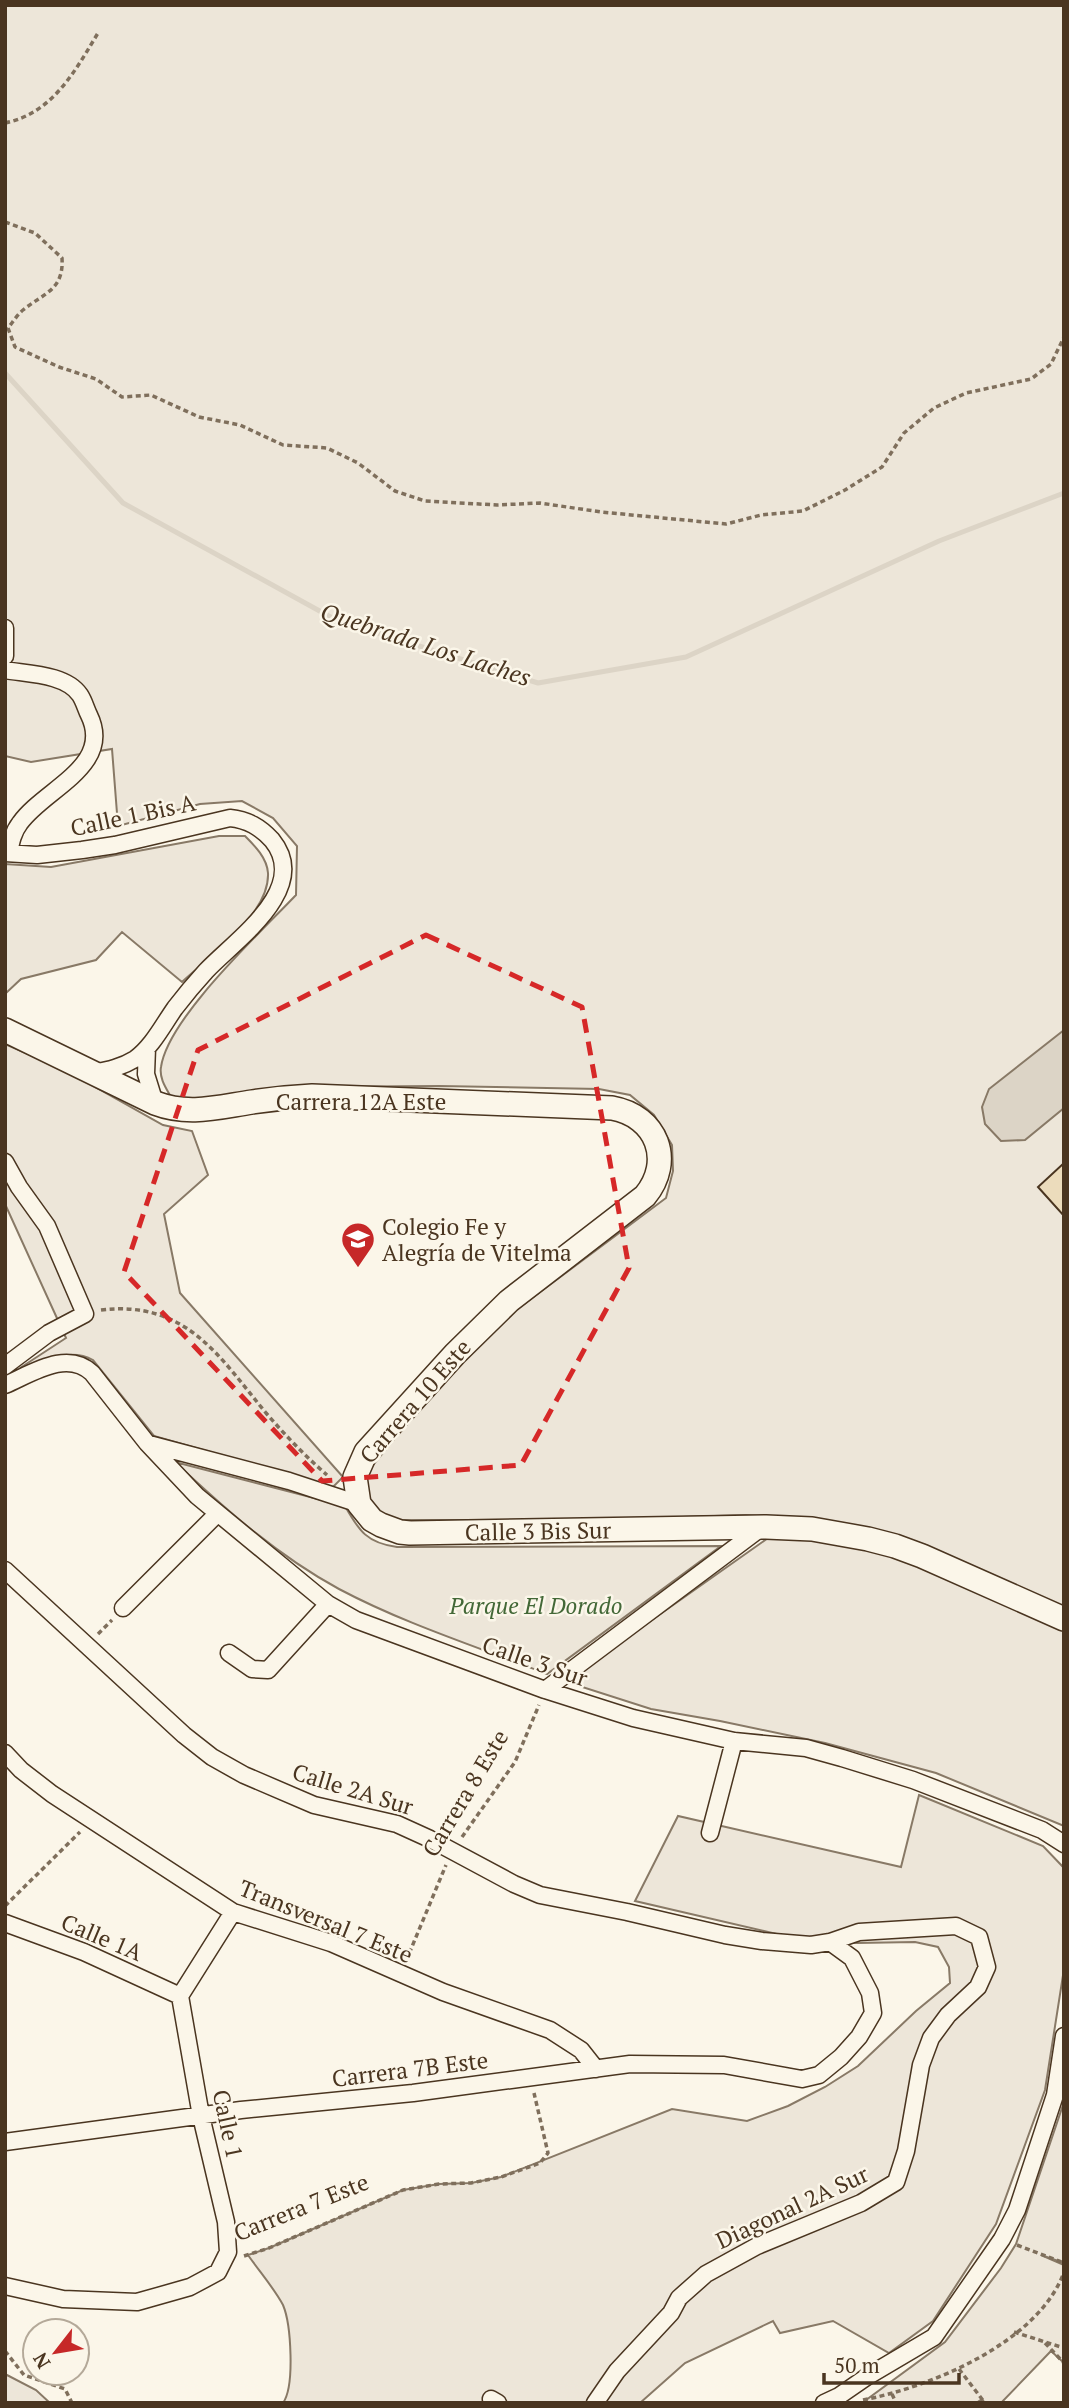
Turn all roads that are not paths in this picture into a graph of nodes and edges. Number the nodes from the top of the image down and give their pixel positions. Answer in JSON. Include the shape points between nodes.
{"nodes":[{"id":1,"x":5,"y":628,"type":"edge"},
{"id":2,"x":5,"y":656,"type":"edge"},
{"id":3,"x":5,"y":670,"type":"edge"},
{"id":4,"x":7,"y":853,"type":"edge"},
{"id":5,"x":5,"y":1030,"type":"edge"},
{"id":6,"x":146,"y":1048,"type":"junction"},
{"id":7,"x":94,"y":1073,"type":"junction"},
{"id":8,"x":155,"y":1103,"type":"junction"},
{"id":9,"x":5,"y":1162,"type":"edge"},
{"id":10,"x":659,"y":1164,"type":"joint"},
{"id":11,"x":5,"y":1366,"type":"edge"},
{"id":12,"x":5,"y":1385,"type":"edge"},
{"id":13,"x":147,"y":1443,"type":"junction"},
{"id":14,"x":359,"y":1504,"type":"junction"},
{"id":15,"x":217,"y":1514,"type":"junction"},
{"id":16,"x":761,"y":1528,"type":"junction"},
{"id":17,"x":5,"y":1570,"type":"edge"},
{"id":18,"x":328,"y":1604,"type":"junction"},
{"id":19,"x":124,"y":1608,"type":"road end"},
{"id":20,"x":1064,"y":1619,"type":"edge"},
{"id":21,"x":229,"y":1653,"type":"dead end"},
{"id":22,"x":545,"y":1690,"type":"junction"},
{"id":23,"x":734,"y":1741,"type":"junction"},
{"id":24,"x":5,"y":1753,"type":"edge"},
{"id":25,"x":710,"y":1833,"type":"dead end"},
{"id":26,"x":1064,"y":1843,"type":"edge"},
{"id":27,"x":233,"y":1912,"type":"junction"},
{"id":28,"x":5,"y":1923,"type":"edge"},
{"id":29,"x":830,"y":1942,"type":"junction"},
{"id":30,"x":180,"y":1996,"type":"junction"},
{"id":31,"x":1064,"y":2036,"type":"edge"},
{"id":32,"x":596,"y":2069,"type":"junction"},
{"id":33,"x":201,"y":2116,"type":"junction"},
{"id":34,"x":5,"y":2142,"type":"edge"},
{"id":35,"x":225,"y":2261,"type":"joint"},
{"id":36,"x":5,"y":2286,"type":"edge"},
{"id":37,"x":827,"y":2402,"type":"edge"},
{"id":38,"x":595,"y":2403,"type":"edge"}],
"edges":[{"from":1,"to":2,"type":"street"},
{"from":3,"to":4,"type":"street","via":[[58,680],[79,694],[92,720],[95,742],[85,765],[20,822]]},
{"from":4,"to":6,"type":"street","name":"Calle 1 Bis A","via":[[37,855],[115,845],[222,819],[247,821],[275,844],[282,874],[276,897],[263,917],[196,983]]},
{"from":5,"to":7,"type":"street","name":"Carrera 12A Este"},
{"from":6,"to":7,"type":"street","via":[[124,1065]]},
{"from":6,"to":8,"type":"street","via":[[146,1074]]},
{"from":7,"to":8,"type":"street","name":"Carrera 12A Este"},
{"from":8,"to":10,"type":"street","name":"Carrera 12A Este","via":[[201,1111],[312,1096],[612,1108],[637,1117],[650,1129],[658,1146]]},
{"from":9,"to":11,"type":"street","via":[[47,1226],[85,1314],[49,1333]]},
{"from":10,"to":14,"type":"street","name":"Carrera 10 Este","via":[[645,1196],[509,1301],[371,1446],[355,1477]]},
{"from":12,"to":13,"type":"street","name":"Calle 3 Sur","via":[[57,1364],[79,1364],[92,1373]]},
{"from":13,"to":14,"type":"street"},
{"from":13,"to":15,"type":"street","name":"Calle 3 Sur"},
{"from":14,"to":16,"type":"street","name":"Calle 3 Bis Sur","via":[[372,1520],[390,1530],[411,1533]]},
{"from":15,"to":18,"type":"street","name":"Calle 3 Sur"},
{"from":15,"to":19,"type":"street"},
{"from":16,"to":20,"type":"street","name":"Calle 3 Bis Sur","via":[[840,1533],[895,1546]]},
{"from":16,"to":22,"type":"street"},
{"from":17,"to":29,"type":"street","name":"Calle 2A Sur","via":[[184,1735],[228,1767],[314,1805],[397,1824],[514,1885],[554,1898],[725,1935],[811,1945]]},
{"from":18,"to":21,"type":"street","via":[[268,1670],[252,1669]]},
{"from":18,"to":22,"type":"street","name":"Calle 3 Sur","via":[[356,1620]]},
{"from":22,"to":23,"type":"street","name":"Calle 3 Sur","via":[[633,1718]]},
{"from":23,"to":25,"type":"street"},
{"from":23,"to":26,"type":"street","name":"Calle 3 Sur","via":[[806,1748],[878,1768],[1042,1830]]},
{"from":24,"to":27,"type":"street","name":"Transversal 7 Este","via":[[36,1783]]},
{"from":27,"to":30,"type":"street"},
{"from":27,"to":32,"type":"street","name":"Transversal 7 Este","via":[[331,1943],[443,1992],[550,2029],[581,2050]]},
{"from":28,"to":30,"type":"street","name":"Calle 1A","via":[[84,1952]]},
{"from":29,"to":32,"type":"street","name":"Carrera 7B Este","via":[[852,1958],[870,1993],[873,2013],[859,2037],[819,2075],[802,2079],[724,2065],[630,2064]]},
{"from":29,"to":38,"type":"street","name":"Diagonal 2A Sur","via":[[867,1931],[956,1926],[979,1937],[984,1950],[987,1967],[978,1987],[942,2021],[927,2047],[896,2182],[861,2203],[731,2259],[698,2280],[617,2371]]},
{"from":30,"to":33,"type":"street","name":"Calle 1"},
{"from":31,"to":37,"type":"street","via":[[1055,2095],[1017,2210],[1002,2239],[934,2337]]},
{"from":32,"to":33,"type":"street","name":"Carrera 7B Este"},
{"from":33,"to":34,"type":"street","name":"Carrera 7B Este"},
{"from":33,"to":35,"type":"street","name":"Calle 1","via":[[226,2222]]},
{"from":35,"to":36,"type":"street","name":"Carrera 7 Este","via":[[208,2278],[137,2302],[63,2299]]}]}
